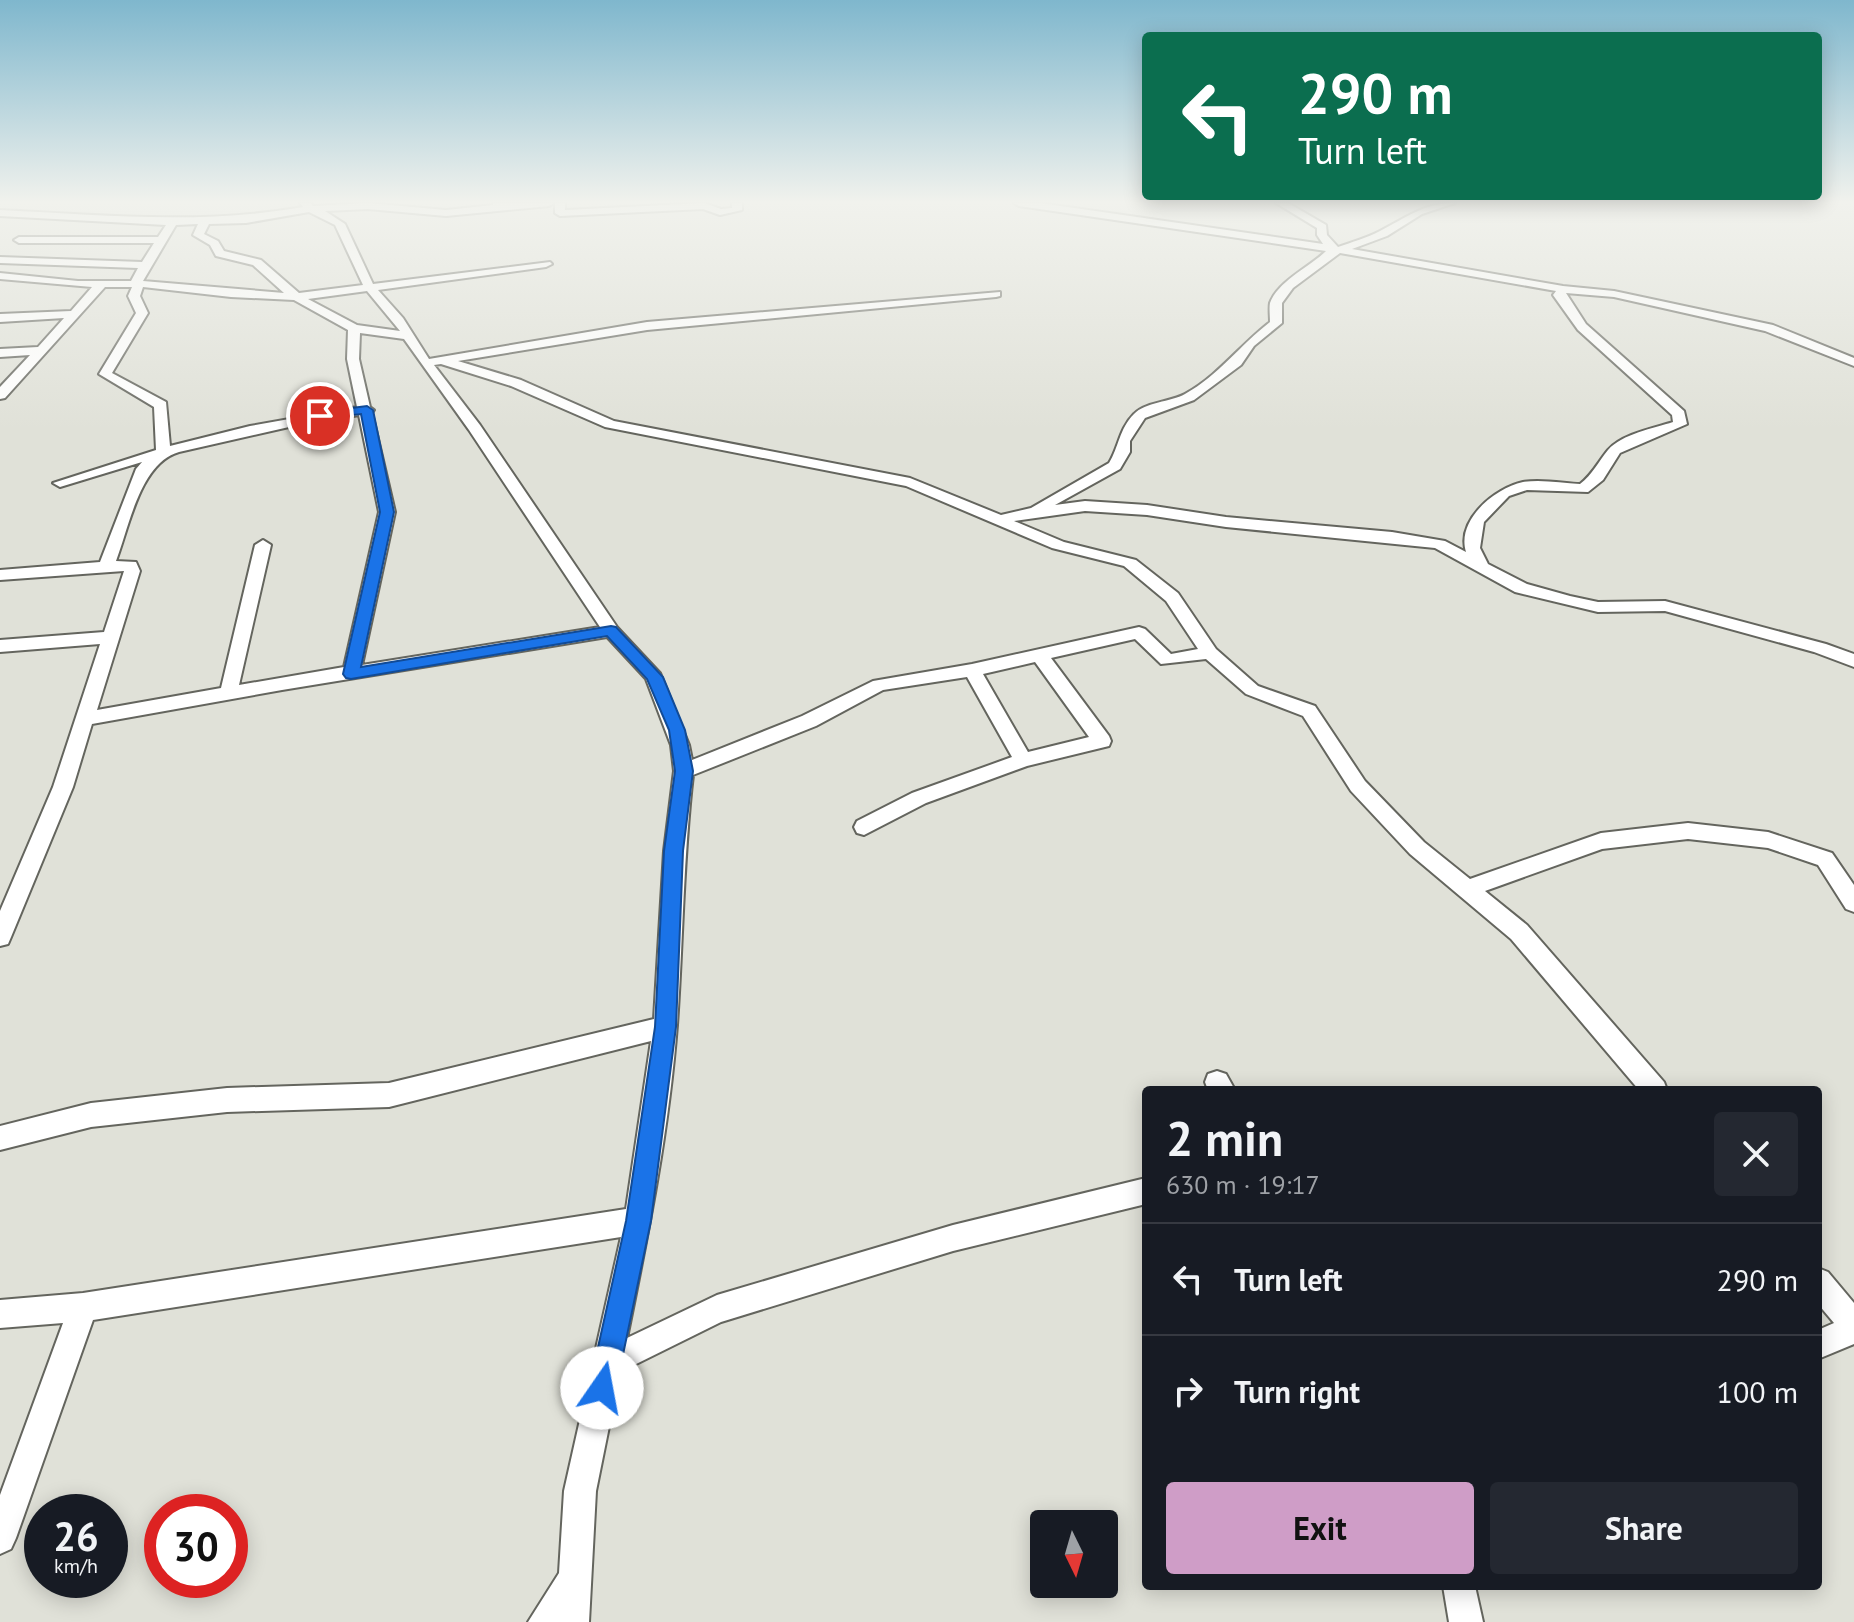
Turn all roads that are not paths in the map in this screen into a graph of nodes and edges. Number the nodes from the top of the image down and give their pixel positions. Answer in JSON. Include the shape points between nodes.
{"nodes":[{"id":1,"x":30,"y":279,"type":"edge"},
{"id":2,"x":136,"y":279,"type":"edge"},
{"id":3,"x":273,"y":279,"type":"edge"},
{"id":4,"x":365,"y":279,"type":"edge"},
{"id":5,"x":428,"y":279,"type":"edge"},
{"id":6,"x":1298,"y":279,"type":"edge"},
{"id":7,"x":1513,"y":279,"type":"edge"},
{"id":8,"x":139,"y":283,"type":"junction"},
{"id":9,"x":101,"y":285,"type":"junction"},
{"id":10,"x":369,"y":286,"type":"junction"},
{"id":11,"x":1563,"y":289,"type":"junction"},
{"id":12,"x":996,"y":294,"type":"dead end"},
{"id":13,"x":298,"y":297,"type":"junction"},
{"id":14,"x":73,"y":314,"type":"junction"},
{"id":15,"x":0,"y":318,"type":"edge"},
{"id":16,"x":354,"y":330,"type":"junction"},
{"id":17,"x":407,"y":335,"type":"junction"},
{"id":18,"x":42,"y":350,"type":"junction"},
{"id":19,"x":0,"y":353,"type":"edge"},
{"id":20,"x":434,"y":361,"type":"junction"},
{"id":21,"x":1854,"y":362,"type":"edge"},
{"id":22,"x":0,"y":395,"type":"edge"},
{"id":23,"x":367,"y":410,"type":"junction"},
{"id":24,"x":163,"y":451,"type":"junction"},
{"id":25,"x":60,"y":483,"type":"dead end"},
{"id":26,"x":1031,"y":512,"type":"junction"},
{"id":27,"x":1000,"y":520,"type":"junction"},
{"id":28,"x":263,"y":545,"type":"dead end"},
{"id":29,"x":107,"y":565,"type":"junction"},
{"id":30,"x":1481,"y":566,"type":"junction"},
{"id":31,"x":0,"y":575,"type":"edge"},
{"id":32,"x":611,"y":631,"type":"junction"},
{"id":33,"x":111,"y":637,"type":"junction"},
{"id":34,"x":0,"y":646,"type":"edge"},
{"id":35,"x":1038,"y":653,"type":"junction"},
{"id":36,"x":1210,"y":653,"type":"junction"},
{"id":37,"x":1854,"y":661,"type":"edge"},
{"id":38,"x":972,"y":670,"type":"junction"},
{"id":39,"x":351,"y":674,"type":"junction"},
{"id":40,"x":229,"y":690,"type":"junction"},
{"id":41,"x":86,"y":719,"type":"junction"},
{"id":42,"x":1023,"y":760,"type":"junction"},
{"id":43,"x":684,"y":771,"type":"junction"},
{"id":44,"x":864,"y":827,"type":"dead end"},
{"id":45,"x":1466,"y":889,"type":"junction"},
{"id":46,"x":1854,"y":903,"type":"edge"},
{"id":47,"x":0,"y":937,"type":"edge"},
{"id":48,"x":665,"y":1027,"type":"junction"},
{"id":49,"x":1652,"y":1086,"type":"edge"},
{"id":50,"x":0,"y":1138,"type":"edge"},
{"id":51,"x":1142,"y":1192,"type":"edge"},
{"id":52,"x":638,"y":1221,"type":"junction"},
{"id":53,"x":1822,"y":1287,"type":"edge"},
{"id":54,"x":83,"y":1307,"type":"junction"},
{"id":55,"x":0,"y":1314,"type":"edge"},
{"id":56,"x":1854,"y":1327,"type":"edge"},
{"id":57,"x":1822,"y":1343,"type":"edge"},
{"id":58,"x":608,"y":1363,"type":"junction"},
{"id":59,"x":0,"y":1538,"type":"edge"},
{"id":60,"x":575,"y":1579,"type":"junction"},
{"id":61,"x":1460,"y":1590,"type":"edge"},
{"id":62,"x":545,"y":1622,"type":"edge"},
{"id":63,"x":572,"y":1622,"type":"edge"},
{"id":64,"x":1466,"y":1622,"type":"edge"}],
"edges":[{"from":1,"to":9,"type":"street"},
{"from":2,"to":8,"type":"street"},
{"from":3,"to":13,"type":"street"},
{"from":4,"to":10,"type":"street"},
{"from":5,"to":10,"type":"street"},
{"from":6,"to":26,"type":"street","via":[[1276,303],[1276,323],[1249,344],[1237,362],[1189,397],[1140,415],[1115,466]]},
{"from":7,"to":11,"type":"street"},
{"from":8,"to":9,"type":"street"},
{"from":8,"to":13,"type":"street"},
{"from":8,"to":24,"type":"street","via":[[134,296],[142,313],[105,374],[161,405]]},
{"from":9,"to":14,"type":"street"},
{"from":10,"to":13,"type":"street"},
{"from":10,"to":17,"type":"street"},
{"from":11,"to":21,"type":"street","via":[[1614,294],[1769,328]]},
{"from":11,"to":30,"type":"street","via":[[1559,295],[1582,327],[1679,414],[1680,424],[1615,450],[1583,489],[1526,486],[1504,493],[1477,521],[1472,548]]},
{"from":12,"to":20,"type":"street","via":[[647,326]]},
{"from":13,"to":16,"type":"street"},
{"from":14,"to":15,"type":"street"},
{"from":14,"to":18,"type":"street"},
{"from":16,"to":17,"type":"street"},
{"from":16,"to":23,"type":"street","via":[[353,359]]},
{"from":17,"to":20,"type":"street"},
{"from":18,"to":19,"type":"street"},
{"from":18,"to":22,"type":"street"},
{"from":20,"to":27,"type":"street","via":[[516,383],[610,424],[910,482]]},
{"from":20,"to":32,"type":"street"},
{"from":23,"to":24,"type":"street","via":[[297,419]]},
{"from":23,"to":39,"type":"street","via":[[387,512]]},
{"from":24,"to":25,"type":"street"},
{"from":24,"to":29,"type":"street","via":[[143,469]]},
{"from":26,"to":27,"type":"street"},
{"from":26,"to":30,"type":"street","via":[[1085,506],[1147,510],[1392,537],[1439,544]]},
{"from":27,"to":36,"type":"street","via":[[1058,545],[1130,563],[1172,597]]},
{"from":28,"to":40,"type":"street"},
{"from":29,"to":31,"type":"street"},
{"from":29,"to":33,"type":"street","via":[[130,565],[132,571]]},
{"from":30,"to":37,"type":"street","via":[[1521,588],[1569,601],[1598,607],[1665,606]]},
{"from":32,"to":39,"type":"street"},
{"from":32,"to":43,"type":"street","via":[[654,677],[677,730]]},
{"from":33,"to":34,"type":"street"},
{"from":33,"to":41,"type":"street"},
{"from":35,"to":36,"type":"street","via":[[1139,633],[1167,660]]},
{"from":35,"to":38,"type":"street"},
{"from":35,"to":42,"type":"street","via":[[1102,741]]},
{"from":36,"to":45,"type":"street","via":[[1252,690],[1309,711],[1358,786],[1417,848]]},
{"from":38,"to":42,"type":"street"},
{"from":38,"to":43,"type":"street","via":[[879,685],[809,721]]},
{"from":39,"to":40,"type":"street"},
{"from":40,"to":41,"type":"street"},
{"from":41,"to":47,"type":"street"},
{"from":42,"to":44,"type":"street","via":[[919,798]]},
{"from":43,"to":48,"type":"street","via":[[674,851]]},
{"from":45,"to":46,"type":"street","via":[[1601,841],[1688,831],[1768,840],[1825,859]]},
{"from":45,"to":49,"type":"street","via":[[1519,932]]},
{"from":48,"to":50,"type":"street","via":[[389,1095],[227,1100],[91,1115]]},
{"from":48,"to":52,"type":"street"},
{"from":51,"to":58,"type":"street","via":[[953,1238],[717,1309]]},
{"from":52,"to":54,"type":"street"},
{"from":52,"to":58,"type":"street"},
{"from":53,"to":56,"type":"street"},
{"from":54,"to":55,"type":"street"},
{"from":54,"to":59,"type":"street"},
{"from":56,"to":57,"type":"street"},
{"from":58,"to":60,"type":"street","via":[[580,1491]]},
{"from":60,"to":62,"type":"street"},
{"from":60,"to":63,"type":"street"},
{"from":61,"to":64,"type":"street"}]}
